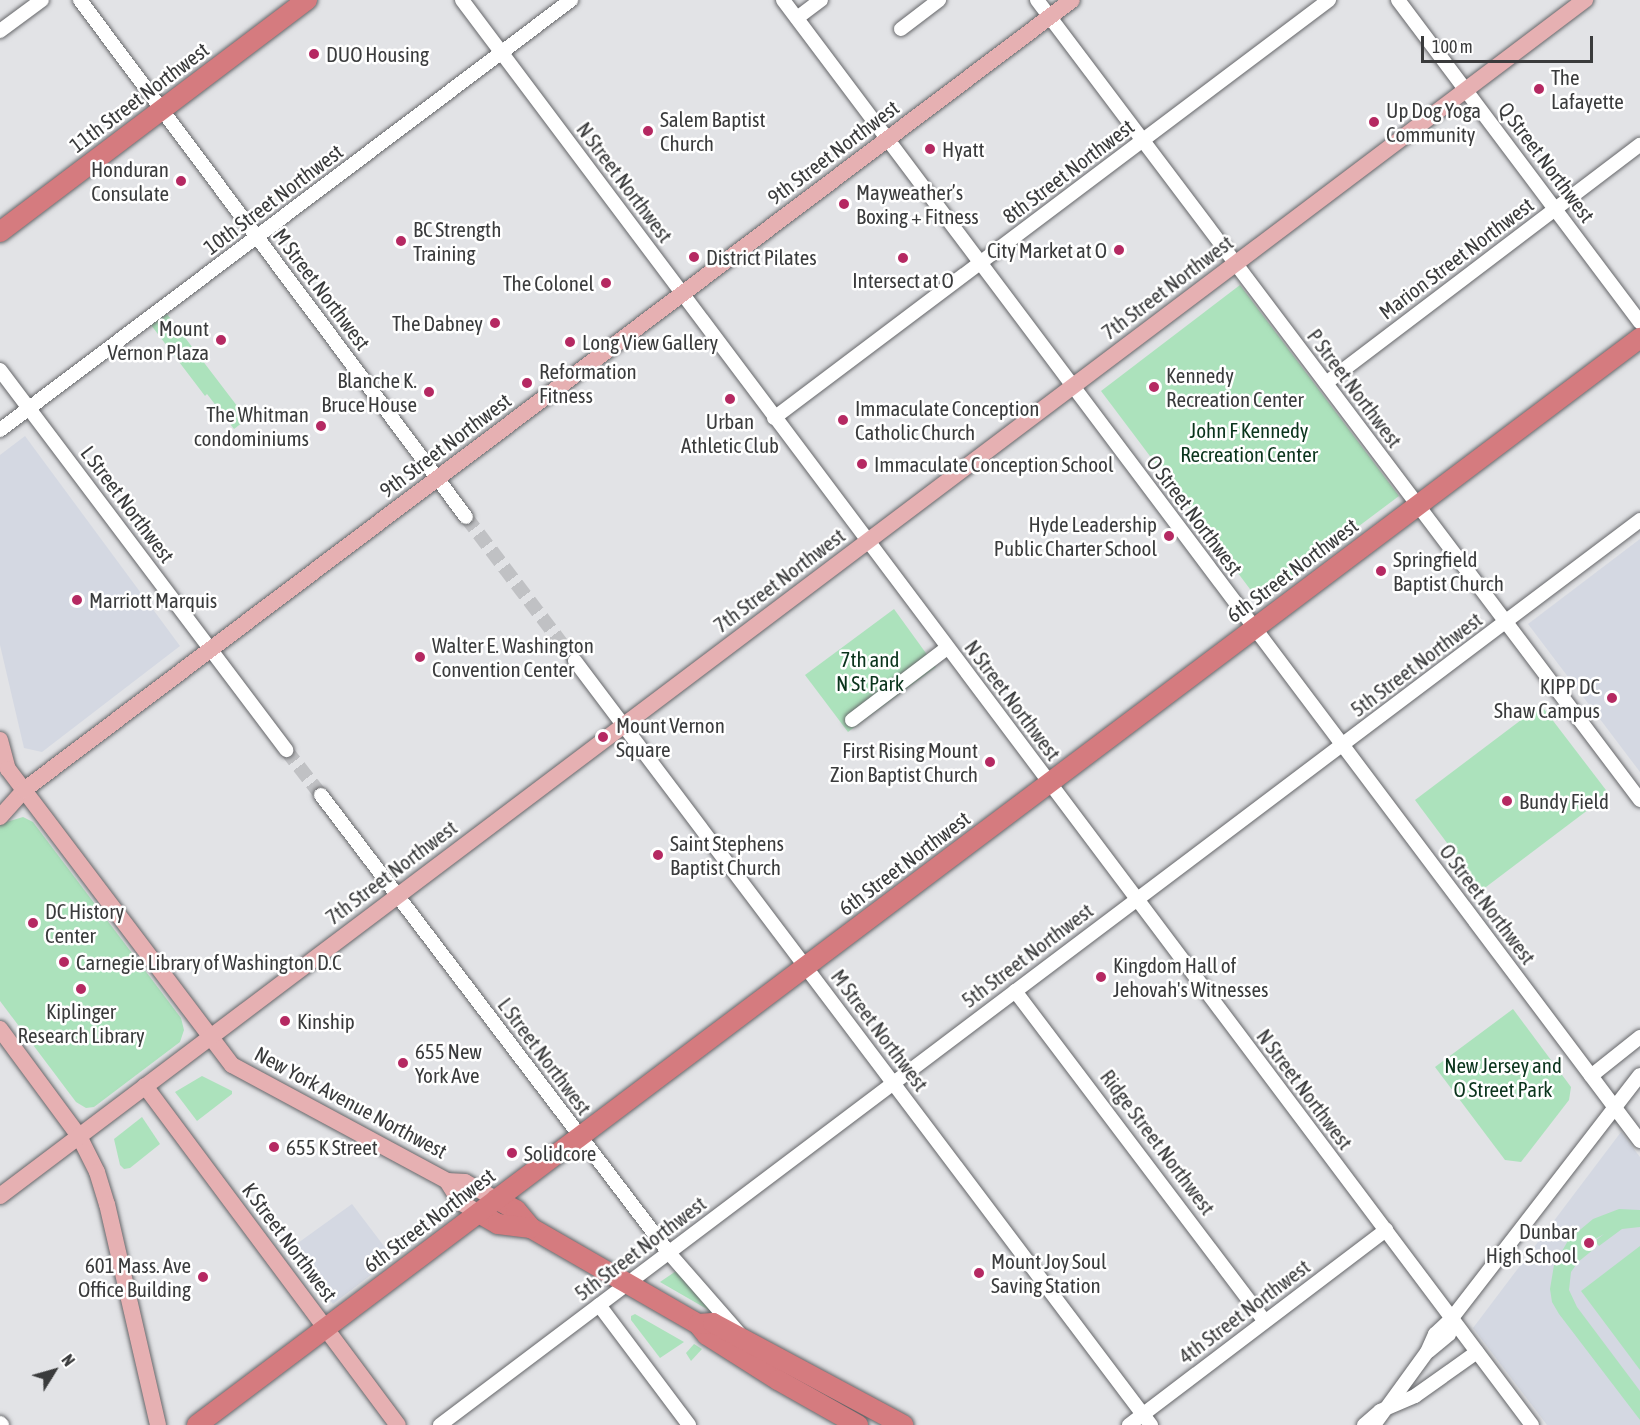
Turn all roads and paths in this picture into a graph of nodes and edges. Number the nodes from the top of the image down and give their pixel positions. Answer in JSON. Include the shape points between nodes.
{"nodes":[{"id":1,"x":42,"y":0,"type":"edge"},
{"id":2,"x":80,"y":0,"type":"edge"},
{"id":3,"x":307,"y":0,"type":"edge"},
{"id":4,"x":462,"y":0,"type":"edge"},
{"id":5,"x":571,"y":0,"type":"edge"},
{"id":6,"x":783,"y":0,"type":"edge"},
{"id":7,"x":821,"y":0,"type":"edge"},
{"id":8,"x":939,"y":0,"type":"edge"},
{"id":9,"x":1037,"y":0,"type":"edge"},
{"id":10,"x":1072,"y":0,"type":"edge"},
{"id":11,"x":1329,"y":0,"type":"edge"},
{"id":12,"x":1398,"y":0,"type":"edge"},
{"id":13,"x":1585,"y":0,"type":"edge"},
{"id":14,"x":1050,"y":17,"type":"junction"},
{"id":15,"x":797,"y":18,"type":"junction"},
{"id":16,"x":901,"y":28,"type":"dead end"},
{"id":17,"x":0,"y":32,"type":"edge"},
{"id":18,"x":501,"y":52,"type":"junction"},
{"id":19,"x":1466,"y":90,"type":"junction"},
{"id":20,"x":162,"y":110,"type":"junction"},
{"id":21,"x":887,"y":141,"type":"junction"},
{"id":22,"x":1144,"y":141,"type":"junction"},
{"id":23,"x":1640,"y":145,"type":"edge"},
{"id":24,"x":1556,"y":209,"type":"junction"},
{"id":25,"x":0,"y":232,"type":"edge"},
{"id":26,"x":256,"y":237,"type":"junction"},
{"id":27,"x":979,"y":264,"type":"junction"},
{"id":28,"x":1236,"y":264,"type":"junction"},
{"id":29,"x":683,"y":294,"type":"junction"},
{"id":30,"x":1640,"y":322,"type":"edge"},
{"id":31,"x":1640,"y":338,"type":"edge"},
{"id":32,"x":0,"y":370,"type":"edge"},
{"id":33,"x":1326,"y":383,"type":"junction"},
{"id":34,"x":1072,"y":387,"type":"junction"},
{"id":35,"x":29,"y":408,"type":"junction"},
{"id":36,"x":774,"y":418,"type":"junction"},
{"id":37,"x":0,"y":430,"type":"edge"},
{"id":38,"x":437,"y":478,"type":"junction"},
{"id":39,"x":1418,"y":506,"type":"junction"},
{"id":40,"x":466,"y":517,"type":"tunnel mouth"},
{"id":41,"x":1640,"y":520,"type":"edge"},
{"id":42,"x":867,"y":541,"type":"junction"},
{"id":43,"x":1506,"y":622,"type":"junction"},
{"id":44,"x":1254,"y":629,"type":"junction"},
{"id":45,"x":947,"y":648,"type":"junction"},
{"id":46,"x":211,"y":649,"type":"junction"},
{"id":47,"x":574,"y":661,"type":"tunnel mouth"},
{"id":48,"x":852,"y":720,"type":"dead end"},
{"id":49,"x":623,"y":725,"type":"junction"},
{"id":50,"x":0,"y":740,"type":"edge"},
{"id":51,"x":1342,"y":746,"type":"junction"},
{"id":52,"x":286,"y":750,"type":"tunnel mouth"},
{"id":53,"x":1049,"y":783,"type":"junction"},
{"id":54,"x":21,"y":793,"type":"junction"},
{"id":55,"x":321,"y":795,"type":"tunnel mouth"},
{"id":56,"x":0,"y":800,"type":"edge"},
{"id":57,"x":1640,"y":800,"type":"edge"},
{"id":58,"x":0,"y":817,"type":"edge"},
{"id":59,"x":396,"y":896,"type":"junction"},
{"id":60,"x":1136,"y":899,"type":"junction"},
{"id":61,"x":806,"y":967,"type":"junction"},
{"id":62,"x":1015,"y":991,"type":"junction"},
{"id":63,"x":0,"y":1029,"type":"edge"},
{"id":64,"x":210,"y":1037,"type":"junction"},
{"id":65,"x":1640,"y":1037,"type":"edge"},
{"id":66,"x":1640,"y":1075,"type":"edge"},
{"id":67,"x":1591,"y":1076,"type":"junction"},
{"id":68,"x":893,"y":1083,"type":"junction"},
{"id":69,"x":145,"y":1086,"type":"junction"},
{"id":70,"x":1615,"y":1108,"type":"junction"},
{"id":71,"x":80,"y":1136,"type":"junction"},
{"id":72,"x":580,"y":1137,"type":"junction"},
{"id":73,"x":1640,"y":1141,"type":"edge"},
{"id":74,"x":447,"y":1181,"type":"junction"},
{"id":75,"x":0,"y":1196,"type":"edge"},
{"id":76,"x":496,"y":1200,"type":"junction"},
{"id":77,"x":478,"y":1213,"type":"junction"},
{"id":78,"x":531,"y":1228,"type":"junction"},
{"id":79,"x":1386,"y":1230,"type":"junction"},
{"id":80,"x":669,"y":1253,"type":"junction"},
{"id":81,"x":628,"y":1283,"type":"junction"},
{"id":82,"x":599,"y":1305,"type":"junction"},
{"id":83,"x":1452,"y":1318,"type":"junction"},
{"id":84,"x":1265,"y":1321,"type":"junction"},
{"id":85,"x":698,"y":1324,"type":"junction"},
{"id":86,"x":325,"y":1328,"type":"junction"},
{"id":87,"x":742,"y":1337,"type":"junction"},
{"id":88,"x":1477,"y":1352,"type":"junction"},
{"id":89,"x":1388,"y":1407,"type":"junction"},
{"id":90,"x":1147,"y":1419,"type":"edge"},
{"id":91,"x":158,"y":1425,"type":"edge"},
{"id":92,"x":197,"y":1425,"type":"edge"},
{"id":93,"x":398,"y":1425,"type":"edge"},
{"id":94,"x":440,"y":1425,"type":"edge"},
{"id":95,"x":689,"y":1425,"type":"edge"},
{"id":96,"x":858,"y":1425,"type":"edge"},
{"id":97,"x":903,"y":1425,"type":"edge"},
{"id":98,"x":1129,"y":1425,"type":"edge"},
{"id":99,"x":1364,"y":1425,"type":"edge"},
{"id":100,"x":1374,"y":1425,"type":"edge"},
{"id":101,"x":1533,"y":1425,"type":"edge"}],
"edges":[{"from":1,"to":17,"type":"street"},
{"from":2,"to":20,"type":"street","name":"M Street Northwest"},
{"from":3,"to":20,"type":"highway","name":"11th Street Northwest"},
{"from":4,"to":18,"type":"street","name":"N Street Northwest"},
{"from":5,"to":18,"type":"street","name":"10th Street Northwest"},
{"from":6,"to":15,"type":"street","name":"O Street Northwest"},
{"from":7,"to":15,"type":"street"},
{"from":8,"to":16,"type":"street"},
{"from":9,"to":14,"type":"street","name":"P Street Northwest"},
{"from":10,"to":14,"type":"main road","name":"9th Street Northwest"},
{"from":11,"to":22,"type":"street","name":"8th Street Northwest"},
{"from":12,"to":19,"type":"street","name":"Q Street Northwest"},
{"from":13,"to":19,"type":"main road","name":"7th Street Northwest"},
{"from":14,"to":21,"type":"main road","name":"9th Street Northwest"},
{"from":14,"to":22,"type":"street","name":"P Street Northwest"},
{"from":15,"to":21,"type":"street","name":"O Street Northwest"},
{"from":18,"to":26,"type":"street","name":"10th Street Northwest"},
{"from":18,"to":29,"type":"street","name":"N Street Northwest"},
{"from":19,"to":24,"type":"street","name":"Q Street Northwest"},
{"from":19,"to":28,"type":"main road","name":"7th Street Northwest"},
{"from":20,"to":25,"type":"highway","name":"11th Street Northwest"},
{"from":20,"to":26,"type":"street","name":"M Street Northwest"},
{"from":21,"to":27,"type":"street","name":"O Street Northwest"},
{"from":21,"to":29,"type":"main road","name":"9th Street Northwest"},
{"from":22,"to":27,"type":"street","name":"8th Street Northwest"},
{"from":22,"to":28,"type":"street","name":"P Street Northwest"},
{"from":23,"to":24,"type":"street","name":"Marion Street Northwest"},
{"from":24,"to":30,"type":"street","name":"Q Street Northwest"},
{"from":24,"to":33,"type":"street","name":"Marion Street Northwest"},
{"from":26,"to":35,"type":"street","name":"10th Street Northwest"},
{"from":26,"to":38,"type":"street","name":"M Street Northwest"},
{"from":27,"to":34,"type":"street","name":"O Street Northwest"},
{"from":27,"to":36,"type":"street","name":"8th Street Northwest"},
{"from":28,"to":33,"type":"street","name":"P Street Northwest"},
{"from":28,"to":34,"type":"main road","name":"7th Street Northwest"},
{"from":29,"to":36,"type":"street","name":"N Street Northwest"},
{"from":29,"to":38,"type":"main road","name":"9th Street Northwest"},
{"from":31,"to":39,"type":"highway","name":"6th Street Northwest"},
{"from":32,"to":35,"type":"street","name":"L Street Northwest"},
{"from":33,"to":39,"type":"street","name":"P Street Northwest"},
{"from":34,"to":42,"type":"main road","name":"7th Street Northwest"},
{"from":34,"to":44,"type":"street","name":"O Street Northwest"},
{"from":35,"to":37,"type":"street","name":"10th Street Northwest"},
{"from":35,"to":46,"type":"street","name":"L Street Northwest"},
{"from":36,"to":42,"type":"street","name":"N Street Northwest"},
{"from":38,"to":40,"type":"street","name":"M Street Northwest"},
{"from":38,"to":46,"type":"main road","name":"9th Street Northwest"},
{"from":39,"to":43,"type":"street","name":"P Street Northwest"},
{"from":39,"to":44,"type":"highway","name":"6th Street Northwest"},
{"from":41,"to":43,"type":"street","name":"5th Street Northwest"},
{"from":42,"to":45,"type":"street","name":"N Street Northwest"},
{"from":42,"to":49,"type":"main road","name":"7th Street Northwest"},
{"from":43,"to":51,"type":"street","name":"5th Street Northwest"},
{"from":43,"to":57,"type":"street","name":"P Street Northwest"},
{"from":44,"to":51,"type":"street","name":"O Street Northwest"},
{"from":44,"to":53,"type":"highway","name":"6th Street Northwest"},
{"from":45,"to":48,"type":"street"},
{"from":45,"to":53,"type":"street","name":"N Street Northwest"},
{"from":46,"to":52,"type":"street","name":"L Street Northwest"},
{"from":46,"to":54,"type":"main road","name":"9th Street Northwest"},
{"from":47,"to":49,"type":"street","name":"M Street Northwest"},
{"from":49,"to":59,"type":"main road","name":"7th Street Northwest"},
{"from":49,"to":61,"type":"street","name":"M Street Northwest"},
{"from":50,"to":54,"type":"main road","name":"New York Avenue Northwest","via":[[8,769]]},
{"from":51,"to":60,"type":"street","name":"5th Street Northwest"},
{"from":51,"to":67,"type":"street","name":"O Street Northwest"},
{"from":53,"to":60,"type":"street","name":"N Street Northwest"},
{"from":53,"to":61,"type":"highway","name":"6th Street Northwest"},
{"from":54,"to":56,"type":"main road","name":"9th Street Northwest"},
{"from":54,"to":58,"type":"main road","name":"9th Street Northwest"},
{"from":54,"to":64,"type":"main road","name":"New York Avenue Northwest"},
{"from":55,"to":59,"type":"street","name":"L Street Northwest"},
{"from":59,"to":64,"type":"main road","name":"7th Street Northwest"},
{"from":59,"to":72,"type":"street","name":"L Street Northwest"},
{"from":60,"to":62,"type":"street","name":"5th Street Northwest"},
{"from":60,"to":79,"type":"street","name":"N Street Northwest"},
{"from":61,"to":68,"type":"street","name":"M Street Northwest"},
{"from":61,"to":72,"type":"highway","name":"6th Street Northwest"},
{"from":62,"to":68,"type":"street","name":"5th Street Northwest"},
{"from":62,"to":84,"type":"street","name":"Ridge Street Northwest"},
{"from":63,"to":71,"type":"main road"},
{"from":64,"to":69,"type":"main road","name":"7th Street Northwest"},
{"from":64,"to":74,"type":"main road","name":"New York Avenue Northwest","via":[[241,1072]]},
{"from":65,"to":67,"type":"street"},
{"from":66,"to":70,"type":"street"},
{"from":67,"to":70,"type":"street","name":"O Street Northwest"},
{"from":68,"to":80,"type":"street","name":"5th Street Northwest"},
{"from":68,"to":90,"type":"street","name":"M Street Northwest"},
{"from":69,"to":71,"type":"main road","name":"7th Street Northwest"},
{"from":69,"to":86,"type":"main road","name":"K Street Northwest"},
{"from":70,"to":73,"type":"street","name":"O Street Northwest"},
{"from":70,"to":83,"type":"street"},
{"from":71,"to":75,"type":"main road","name":"7th Street Northwest"},
{"from":71,"to":91,"type":"main road","via":[[107,1204]]},
{"from":72,"to":76,"type":"highway","name":"6th Street Northwest"},
{"from":72,"to":80,"type":"street","name":"L Street Northwest"},
{"from":74,"to":76,"type":"main road","name":"New York Avenue Northwest","via":[[465,1182]]},
{"from":74,"to":77,"type":"main road","name":"New York Avenue Northwest","via":[[460,1202]]},
{"from":76,"to":77,"type":"highway","name":"6th Street Northwest"},
{"from":76,"to":78,"type":"highway","name":"New York Avenue Northwest","via":[[516,1210]]},
{"from":77,"to":78,"type":"highway","name":"New York Avenue Northwest","via":[[498,1224]]},
{"from":77,"to":86,"type":"highway","name":"6th Street Northwest"},
{"from":78,"to":81,"type":"highway","name":"New York Avenue Northwest"},
{"from":79,"to":83,"type":"street","name":"N Street Northwest"},
{"from":79,"to":84,"type":"street","name":"4th Street Northwest"},
{"from":80,"to":81,"type":"street","name":"5th Street Northwest"},
{"from":80,"to":87,"type":"street","name":"L Street Northwest"},
{"from":81,"to":82,"type":"street","name":"5th Street Northwest"},
{"from":81,"to":85,"type":"highway","name":"New York Avenue Northwest"},
{"from":82,"to":94,"type":"street","name":"5th Street Northwest"},
{"from":82,"to":95,"type":"street"},
{"from":83,"to":88,"type":"street","name":"N Street Northwest"},
{"from":83,"to":89,"type":"street","via":[[1449,1334],[1427,1352]]},
{"from":84,"to":90,"type":"street","name":"4th Street Northwest"},
{"from":85,"to":87,"type":"highway","name":"New York Avenue Northwest","via":[[713,1323]]},
{"from":85,"to":96,"type":"highway","name":"New York Avenue Northwest","via":[[707,1335],[778,1380]]},
{"from":86,"to":92,"type":"highway","name":"6th Street Northwest"},
{"from":86,"to":93,"type":"main road","name":"K Street Northwest"},
{"from":87,"to":97,"type":"highway","name":"New York Avenue Northwest"},
{"from":88,"to":89,"type":"street","via":[[1415,1396]]},
{"from":88,"to":101,"type":"street","name":"N Street Northwest"},
{"from":89,"to":99,"type":"street"},
{"from":89,"to":100,"type":"street"},
{"from":90,"to":98,"type":"street","name":"4th Street Northwest"}]}
